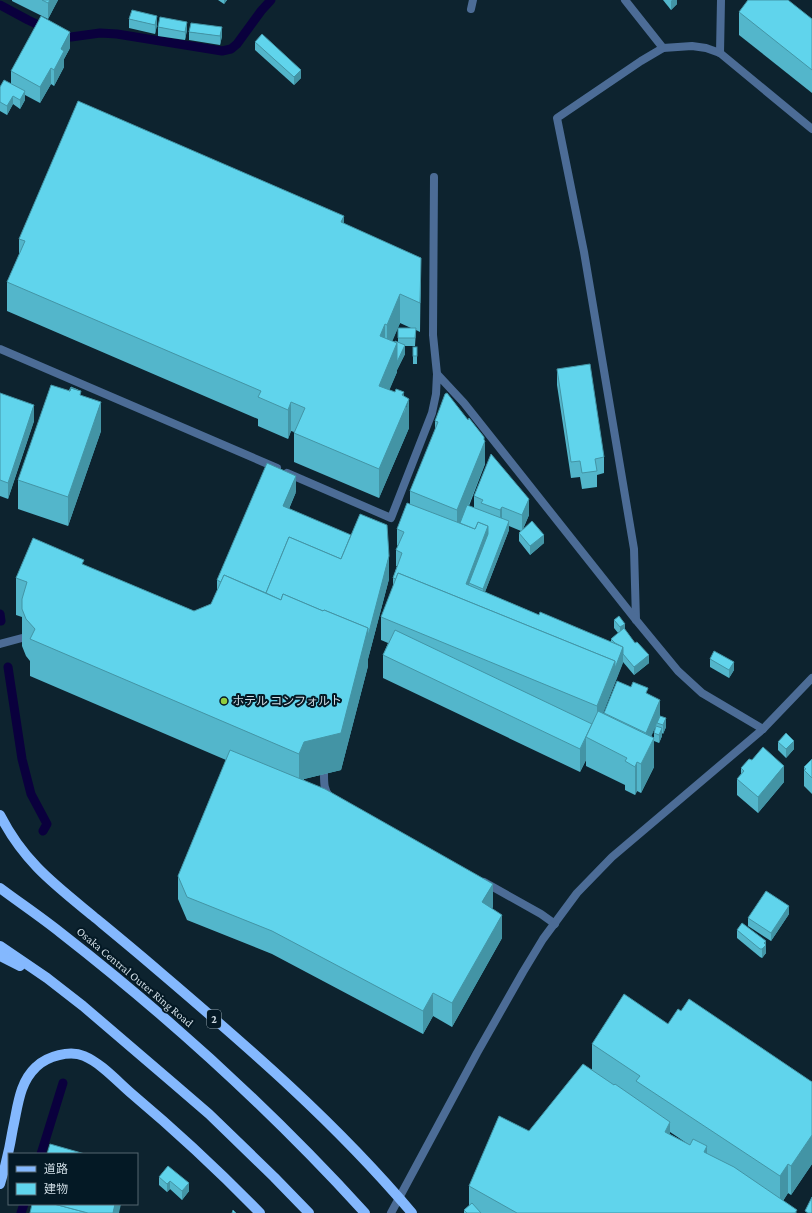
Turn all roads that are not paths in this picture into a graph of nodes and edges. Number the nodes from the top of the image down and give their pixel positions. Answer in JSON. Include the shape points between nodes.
{"nodes":[{"id":1,"x":472,"y":0,"type":"edge"},
{"id":2,"x":625,"y":0,"type":"edge"},
{"id":3,"x":721,"y":0,"type":"edge"},
{"id":4,"x":471,"y":9,"type":"dead end"},
{"id":5,"x":663,"y":48,"type":"junction"},
{"id":6,"x":720,"y":53,"type":"junction"},
{"id":7,"x":812,"y":129,"type":"edge"},
{"id":8,"x":434,"y":177,"type":"dead end"},
{"id":9,"x":0,"y":349,"type":"edge"},
{"id":10,"x":437,"y":374,"type":"junction"},
{"id":11,"x":636,"y":620,"type":"junction"},
{"id":12,"x":22,"y":638,"type":"edge"},
{"id":13,"x":0,"y":644,"type":"edge"},
{"id":14,"x":812,"y":678,"type":"edge"},
{"id":15,"x":763,"y":729,"type":"junction"},
{"id":16,"x":324,"y":774,"type":"dead end"},
{"id":17,"x":339,"y":802,"type":"edge"},
{"id":18,"x":0,"y":815,"type":"edge"},
{"id":19,"x":478,"y":879,"type":"edge"},
{"id":20,"x":0,"y":888,"type":"edge"},
{"id":21,"x":555,"y":924,"type":"junction"},
{"id":22,"x":0,"y":946,"type":"edge"},
{"id":23,"x":0,"y":956,"type":"edge"},
{"id":24,"x":47,"y":978,"type":"junction"},
{"id":25,"x":0,"y":1184,"type":"edge"},
{"id":26,"x":399,"y":1198,"type":"junction"},
{"id":27,"x":260,"y":1213,"type":"edge"},
{"id":28,"x":309,"y":1213,"type":"edge"},
{"id":29,"x":365,"y":1213,"type":"edge"},
{"id":30,"x":391,"y":1213,"type":"edge"},
{"id":31,"x":412,"y":1213,"type":"edge"}],
"edges":[{"from":1,"to":4,"type":"street"},
{"from":2,"to":5,"type":"street"},
{"from":3,"to":6,"type":"street"},
{"from":5,"to":6,"type":"street","via":[[699,47]]},
{"from":5,"to":11,"type":"street","via":[[557,118],[584,252],[634,549]]},
{"from":6,"to":7,"type":"street"},
{"from":8,"to":10,"type":"street","via":[[433,335]]},
{"from":9,"to":10,"type":"street","via":[[391,518],[432,413]]},
{"from":10,"to":11,"type":"street","via":[[464,403]]},
{"from":11,"to":15,"type":"street","via":[[690,683],[702,693]]},
{"from":12,"to":13,"type":"street"},
{"from":14,"to":15,"type":"street"},
{"from":15,"to":21,"type":"street","via":[[612,857],[577,893]]},
{"from":16,"to":17,"type":"street","via":[[326,793]]},
{"from":18,"to":26,"type":"main road","number":"2","via":[[9,833],[48,880],[129,945],[276,1073],[373,1168]]},
{"from":19,"to":21,"type":"street"},
{"from":20,"to":29,"type":"main road","name":"Osaka Central Outer Ring Road","via":[[60,932],[210,1058],[272,1117]]},
{"from":21,"to":26,"type":"street","via":[[532,956],[480,1046]]},
{"from":22,"to":24,"type":"main road"},
{"from":23,"to":24,"type":"main road"},
{"from":24,"to":28,"type":"main road","via":[[209,1114]]},
{"from":25,"to":27,"type":"main road","via":[[19,1095],[27,1080],[41,1063],[55,1056],[76,1054],[85,1056],[101,1067],[208,1161]]},
{"from":26,"to":30,"type":"street"},
{"from":26,"to":31,"type":"main road","number":"2"}]}
